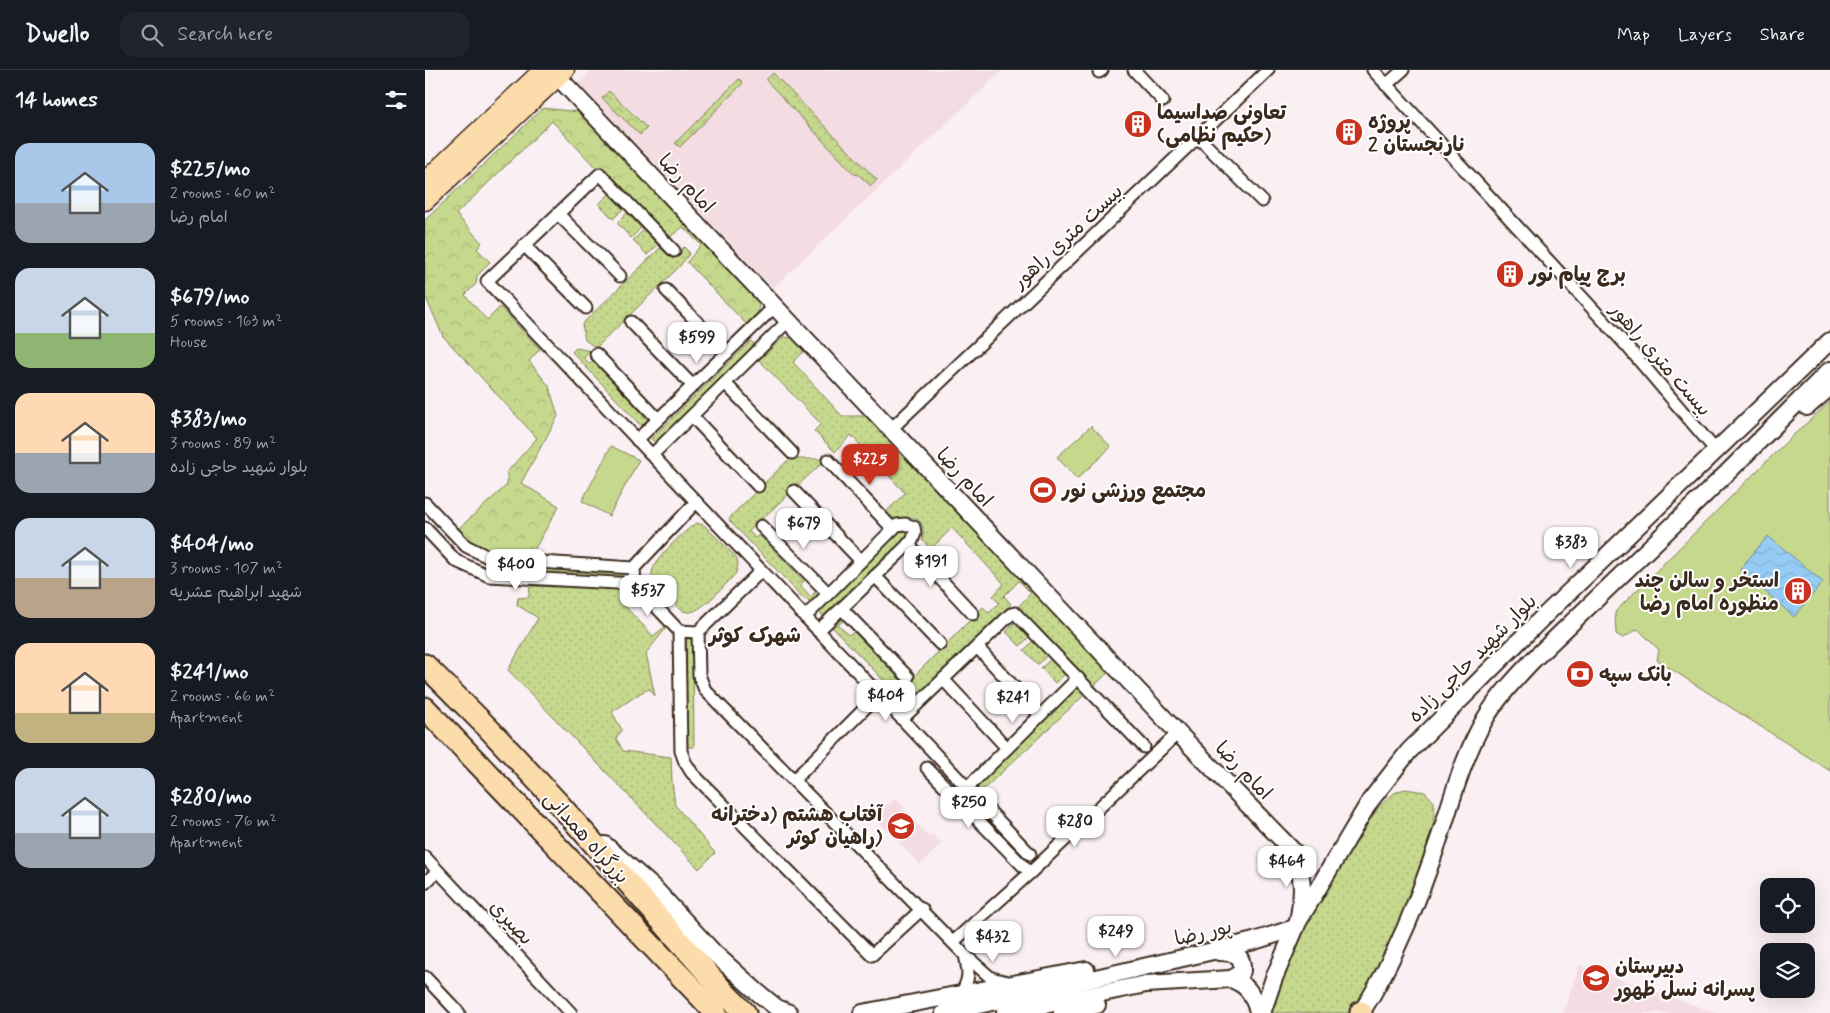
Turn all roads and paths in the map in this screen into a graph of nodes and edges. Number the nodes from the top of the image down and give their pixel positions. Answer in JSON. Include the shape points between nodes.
{"nodes":[{"id":1,"x":1134,"y":70,"type":"edge"},
{"id":2,"x":1268,"y":70,"type":"edge"},
{"id":3,"x":1373,"y":70,"type":"edge"},
{"id":4,"x":1403,"y":70,"type":"edge"},
{"id":5,"x":554,"y":72,"type":"edge"},
{"id":6,"x":1386,"y":85,"type":"junction"},
{"id":7,"x":1163,"y":101,"type":"dead end"},
{"id":8,"x":1198,"y":138,"type":"junction"},
{"id":9,"x":425,"y":182,"type":"edge"},
{"id":10,"x":1262,"y":200,"type":"dead end"},
{"id":11,"x":425,"y":201,"type":"edge"},
{"id":12,"x":558,"y":214,"type":"junction"},
{"id":13,"x":524,"y":245,"type":"junction"},
{"id":14,"x":674,"y":251,"type":"dead end"},
{"id":15,"x":620,"y":276,"type":"dead end"},
{"id":16,"x":666,"y":290,"type":"dead end"},
{"id":17,"x":775,"y":306,"type":"junction"},
{"id":18,"x":586,"y":308,"type":"dead end"},
{"id":19,"x":789,"y":321,"type":"junction"},
{"id":20,"x":631,"y":322,"type":"dead end"},
{"id":21,"x":1830,"y":341,"type":"edge"},
{"id":22,"x":727,"y":353,"type":"junction"},
{"id":23,"x":596,"y":354,"type":"dead end"},
{"id":24,"x":1830,"y":370,"type":"edge"},
{"id":25,"x":725,"y":383,"type":"junction"},
{"id":26,"x":693,"y":386,"type":"junction"},
{"id":27,"x":1830,"y":387,"type":"edge"},
{"id":28,"x":692,"y":416,"type":"junction"},
{"id":29,"x":658,"y":419,"type":"junction"},
{"id":30,"x":891,"y":429,"type":"junction"},
{"id":31,"x":637,"y":440,"type":"junction"},
{"id":32,"x":1717,"y":452,"type":"junction"},
{"id":33,"x":792,"y":454,"type":"dead end"},
{"id":34,"x":652,"y":455,"type":"junction"},
{"id":35,"x":828,"y":460,"type":"dead end"},
{"id":36,"x":1726,"y":474,"type":"junction"},
{"id":37,"x":758,"y":486,"type":"dead end"},
{"id":38,"x":794,"y":491,"type":"dead end"},
{"id":39,"x":696,"y":502,"type":"junction"},
{"id":40,"x":425,"y":503,"type":"edge"},
{"id":41,"x":761,"y":526,"type":"dead end"},
{"id":42,"x":425,"y":528,"type":"edge"},
{"id":43,"x":893,"y":529,"type":"junction"},
{"id":44,"x":908,"y":544,"type":"junction"},
{"id":45,"x":861,"y":561,"type":"junction"},
{"id":46,"x":634,"y":568,"type":"junction"},
{"id":47,"x":761,"y":571,"type":"junction"},
{"id":48,"x":875,"y":576,"type":"junction"},
{"id":49,"x":635,"y":584,"type":"junction"},
{"id":50,"x":829,"y":593,"type":"junction"},
{"id":51,"x":842,"y":608,"type":"junction"},
{"id":52,"x":973,"y":614,"type":"dead end"},
{"id":53,"x":805,"y":617,"type":"junction"},
{"id":54,"x":679,"y":631,"type":"junction"},
{"id":55,"x":818,"y":631,"type":"junction"},
{"id":56,"x":698,"y":632,"type":"junction"},
{"id":57,"x":940,"y":644,"type":"dead end"},
{"id":58,"x":977,"y":647,"type":"junction"},
{"id":59,"x":425,"y":649,"type":"edge"},
{"id":60,"x":425,"y":666,"type":"edge"},
{"id":61,"x":908,"y":677,"type":"dead end"},
{"id":62,"x":1078,"y":678,"type":"junction"},
{"id":63,"x":943,"y":679,"type":"junction"},
{"id":64,"x":879,"y":695,"type":"junction"},
{"id":65,"x":425,"y":708,"type":"edge"},
{"id":66,"x":1040,"y":715,"type":"junction"},
{"id":67,"x":425,"y":718,"type":"edge"},
{"id":68,"x":902,"y":720,"type":"junction"},
{"id":69,"x":489,"y":729,"type":"junction"},
{"id":70,"x":1178,"y":733,"type":"junction"},
{"id":71,"x":457,"y":743,"type":"junction"},
{"id":72,"x":1143,"y":747,"type":"dead end"},
{"id":73,"x":1007,"y":748,"type":"junction"},
{"id":74,"x":927,"y":768,"type":"dead end"},
{"id":75,"x":794,"y":780,"type":"junction"},
{"id":76,"x":967,"y":788,"type":"junction"},
{"id":77,"x":559,"y":804,"type":"junction"},
{"id":78,"x":1030,"y":854,"type":"dead end"},
{"id":79,"x":425,"y":857,"type":"edge"},
{"id":80,"x":438,"y":871,"type":"junction"},
{"id":81,"x":1030,"y":873,"type":"junction"},
{"id":82,"x":425,"y":883,"type":"edge"},
{"id":83,"x":922,"y":909,"type":"junction"},
{"id":84,"x":1296,"y":925,"type":"junction"},
{"id":85,"x":953,"y":942,"type":"junction"},
{"id":86,"x":1213,"y":951,"type":"junction"},
{"id":87,"x":964,"y":954,"type":"junction"},
{"id":88,"x":1168,"y":962,"type":"junction"},
{"id":89,"x":425,"y":977,"type":"edge"},
{"id":90,"x":1231,"y":979,"type":"junction"},
{"id":91,"x":1173,"y":982,"type":"junction"},
{"id":92,"x":1018,"y":983,"type":"junction"},
{"id":93,"x":961,"y":994,"type":"junction"},
{"id":94,"x":1073,"y":1012,"type":"edge"},
{"id":95,"x":459,"y":1013,"type":"edge"},
{"id":96,"x":571,"y":1013,"type":"edge"},
{"id":97,"x":715,"y":1013,"type":"edge"},
{"id":98,"x":745,"y":1013,"type":"edge"},
{"id":99,"x":789,"y":1013,"type":"edge"},
{"id":100,"x":862,"y":1013,"type":"edge"},
{"id":101,"x":944,"y":1013,"type":"edge"},
{"id":102,"x":1005,"y":1013,"type":"edge"},
{"id":103,"x":1260,"y":1013,"type":"edge"},
{"id":104,"x":1361,"y":1013,"type":"edge"}],
"edges":[{"from":1,"to":7,"type":"street"},
{"from":2,"to":8,"type":"street","name":"بیست متری راهور"},
{"from":3,"to":6,"type":"street","name":"بیست متری راهور"},
{"from":4,"to":6,"type":"street"},
{"from":5,"to":9,"type":"main road"},
{"from":5,"to":11,"type":"main road"},
{"from":5,"to":17,"type":"main road","name":"امام رضا"},
{"from":6,"to":32,"type":"street","name":"بیست متری راهور","via":[[1626,345]]},
{"from":8,"to":10,"type":"street"},
{"from":8,"to":30,"type":"street","name":"بیست متری راهور"},
{"from":12,"to":13,"type":"street"},
{"from":12,"to":14,"type":"street","via":[[601,174]]},
{"from":12,"to":15,"type":"street"},
{"from":13,"to":18,"type":"street"},
{"from":13,"to":31,"type":"street","via":[[487,281]]},
{"from":16,"to":22,"type":"street"},
{"from":17,"to":19,"type":"main road","name":"امام رضا"},
{"from":17,"to":22,"type":"street"},
{"from":19,"to":25,"type":"street"},
{"from":19,"to":30,"type":"main road","name":"امام رضا"},
{"from":20,"to":26,"type":"street"},
{"from":21,"to":32,"type":"main road","name":"بلوار شهید حاجی زاده"},
{"from":22,"to":26,"type":"street"},
{"from":23,"to":29,"type":"street"},
{"from":24,"to":36,"type":"main road"},
{"from":25,"to":28,"type":"street"},
{"from":25,"to":33,"type":"street"},
{"from":26,"to":29,"type":"street"},
{"from":27,"to":36,"type":"main road"},
{"from":28,"to":34,"type":"street"},
{"from":28,"to":37,"type":"street"},
{"from":29,"to":31,"type":"street"},
{"from":30,"to":70,"type":"main road","name":"امام رضا"},
{"from":31,"to":34,"type":"street"},
{"from":32,"to":84,"type":"main road","name":"بلوار شهید حاجی زاده","via":[[1540,620],[1409,752],[1370,801]]},
{"from":34,"to":39,"type":"street"},
{"from":35,"to":43,"type":"street"},
{"from":36,"to":104,"type":"main road","via":[[1576,618],[1508,688],[1486,718],[1449,803],[1412,914],[1383,976]]},
{"from":38,"to":45,"type":"street"},
{"from":39,"to":46,"type":"street"},
{"from":39,"to":47,"type":"street"},
{"from":40,"to":46,"type":"street","via":[[466,546],[492,559]]},
{"from":41,"to":50,"type":"street"},
{"from":42,"to":49,"type":"street","via":[[456,561],[489,576]]},
{"from":43,"to":44,"type":"street","via":[[901,523],[914,527],[914,537]]},
{"from":43,"to":45,"type":"street"},
{"from":44,"to":48,"type":"street"},
{"from":44,"to":52,"type":"street"},
{"from":45,"to":50,"type":"street"},
{"from":46,"to":49,"type":"street"},
{"from":47,"to":53,"type":"street"},
{"from":47,"to":56,"type":"street"},
{"from":48,"to":51,"type":"street"},
{"from":48,"to":57,"type":"street"},
{"from":49,"to":54,"type":"street"},
{"from":50,"to":53,"type":"street"},
{"from":51,"to":55,"type":"street"},
{"from":51,"to":61,"type":"street"},
{"from":53,"to":55,"type":"street"},
{"from":54,"to":56,"type":"street"},
{"from":54,"to":83,"type":"street","via":[[681,751],[692,773],[872,955]]},
{"from":55,"to":64,"type":"street"},
{"from":56,"to":75,"type":"street","via":[[699,675],[705,690]]},
{"from":58,"to":62,"type":"street","via":[[1015,613]]},
{"from":58,"to":63,"type":"street"},
{"from":58,"to":66,"type":"street"},
{"from":59,"to":69,"type":"highway"},
{"from":60,"to":69,"type":"highway","name":"بزرگراه همدانی"},
{"from":62,"to":66,"type":"street"},
{"from":62,"to":72,"type":"street"},
{"from":63,"to":68,"type":"street"},
{"from":63,"to":73,"type":"street"},
{"from":64,"to":68,"type":"street"},
{"from":64,"to":75,"type":"street"},
{"from":65,"to":71,"type":"highway","name":"بزرگراه همدانی"},
{"from":66,"to":73,"type":"street"},
{"from":67,"to":71,"type":"highway"},
{"from":68,"to":76,"type":"street"},
{"from":69,"to":77,"type":"highway","name":"بزرگراه همدانی"},
{"from":70,"to":81,"type":"street"},
{"from":70,"to":84,"type":"main road","name":"امام رضا","via":[[1293,851],[1302,878],[1302,903]]},
{"from":71,"to":97,"type":"highway","name":"بزرگراه همدانی"},
{"from":73,"to":76,"type":"street"},
{"from":74,"to":81,"type":"street"},
{"from":75,"to":83,"type":"street"},
{"from":76,"to":78,"type":"street"},
{"from":77,"to":98,"type":"highway","name":"بزرگراه همدانی"},
{"from":77,"to":99,"type":"main road","via":[[653,888],[714,953],[777,1008]]},
{"from":79,"to":80,"type":"street","name":"بصیری"},
{"from":80,"to":82,"type":"street"},
{"from":80,"to":96,"type":"street","name":"بصیری"},
{"from":81,"to":85,"type":"street"},
{"from":83,"to":85,"type":"street"},
{"from":84,"to":86,"type":"main road","name":"پور رضا","via":[[1254,941]]},
{"from":84,"to":103,"type":"main road"},
{"from":85,"to":87,"type":"street"},
{"from":86,"to":88,"type":"main road","name":"پور رضا"},
{"from":86,"to":90,"type":"main road","via":[[1233,953],[1239,957],[1242,971]]},
{"from":87,"to":92,"type":"street","via":[[991,978]]},
{"from":87,"to":93,"type":"street","via":[[969,973]]},
{"from":88,"to":92,"type":"main road","via":[[1142,958]]},
{"from":88,"to":101,"type":"main road","name":"پور رضا"},
{"from":89,"to":95,"type":"street"},
{"from":90,"to":91,"type":"main road"},
{"from":90,"to":103,"type":"main road","via":[[1249,990]]},
{"from":91,"to":94,"type":"main road","via":[[1129,998]]},
{"from":91,"to":102,"type":"main road","via":[[1146,984]]},
{"from":92,"to":93,"type":"main road"},
{"from":93,"to":100,"type":"main road"}]}
